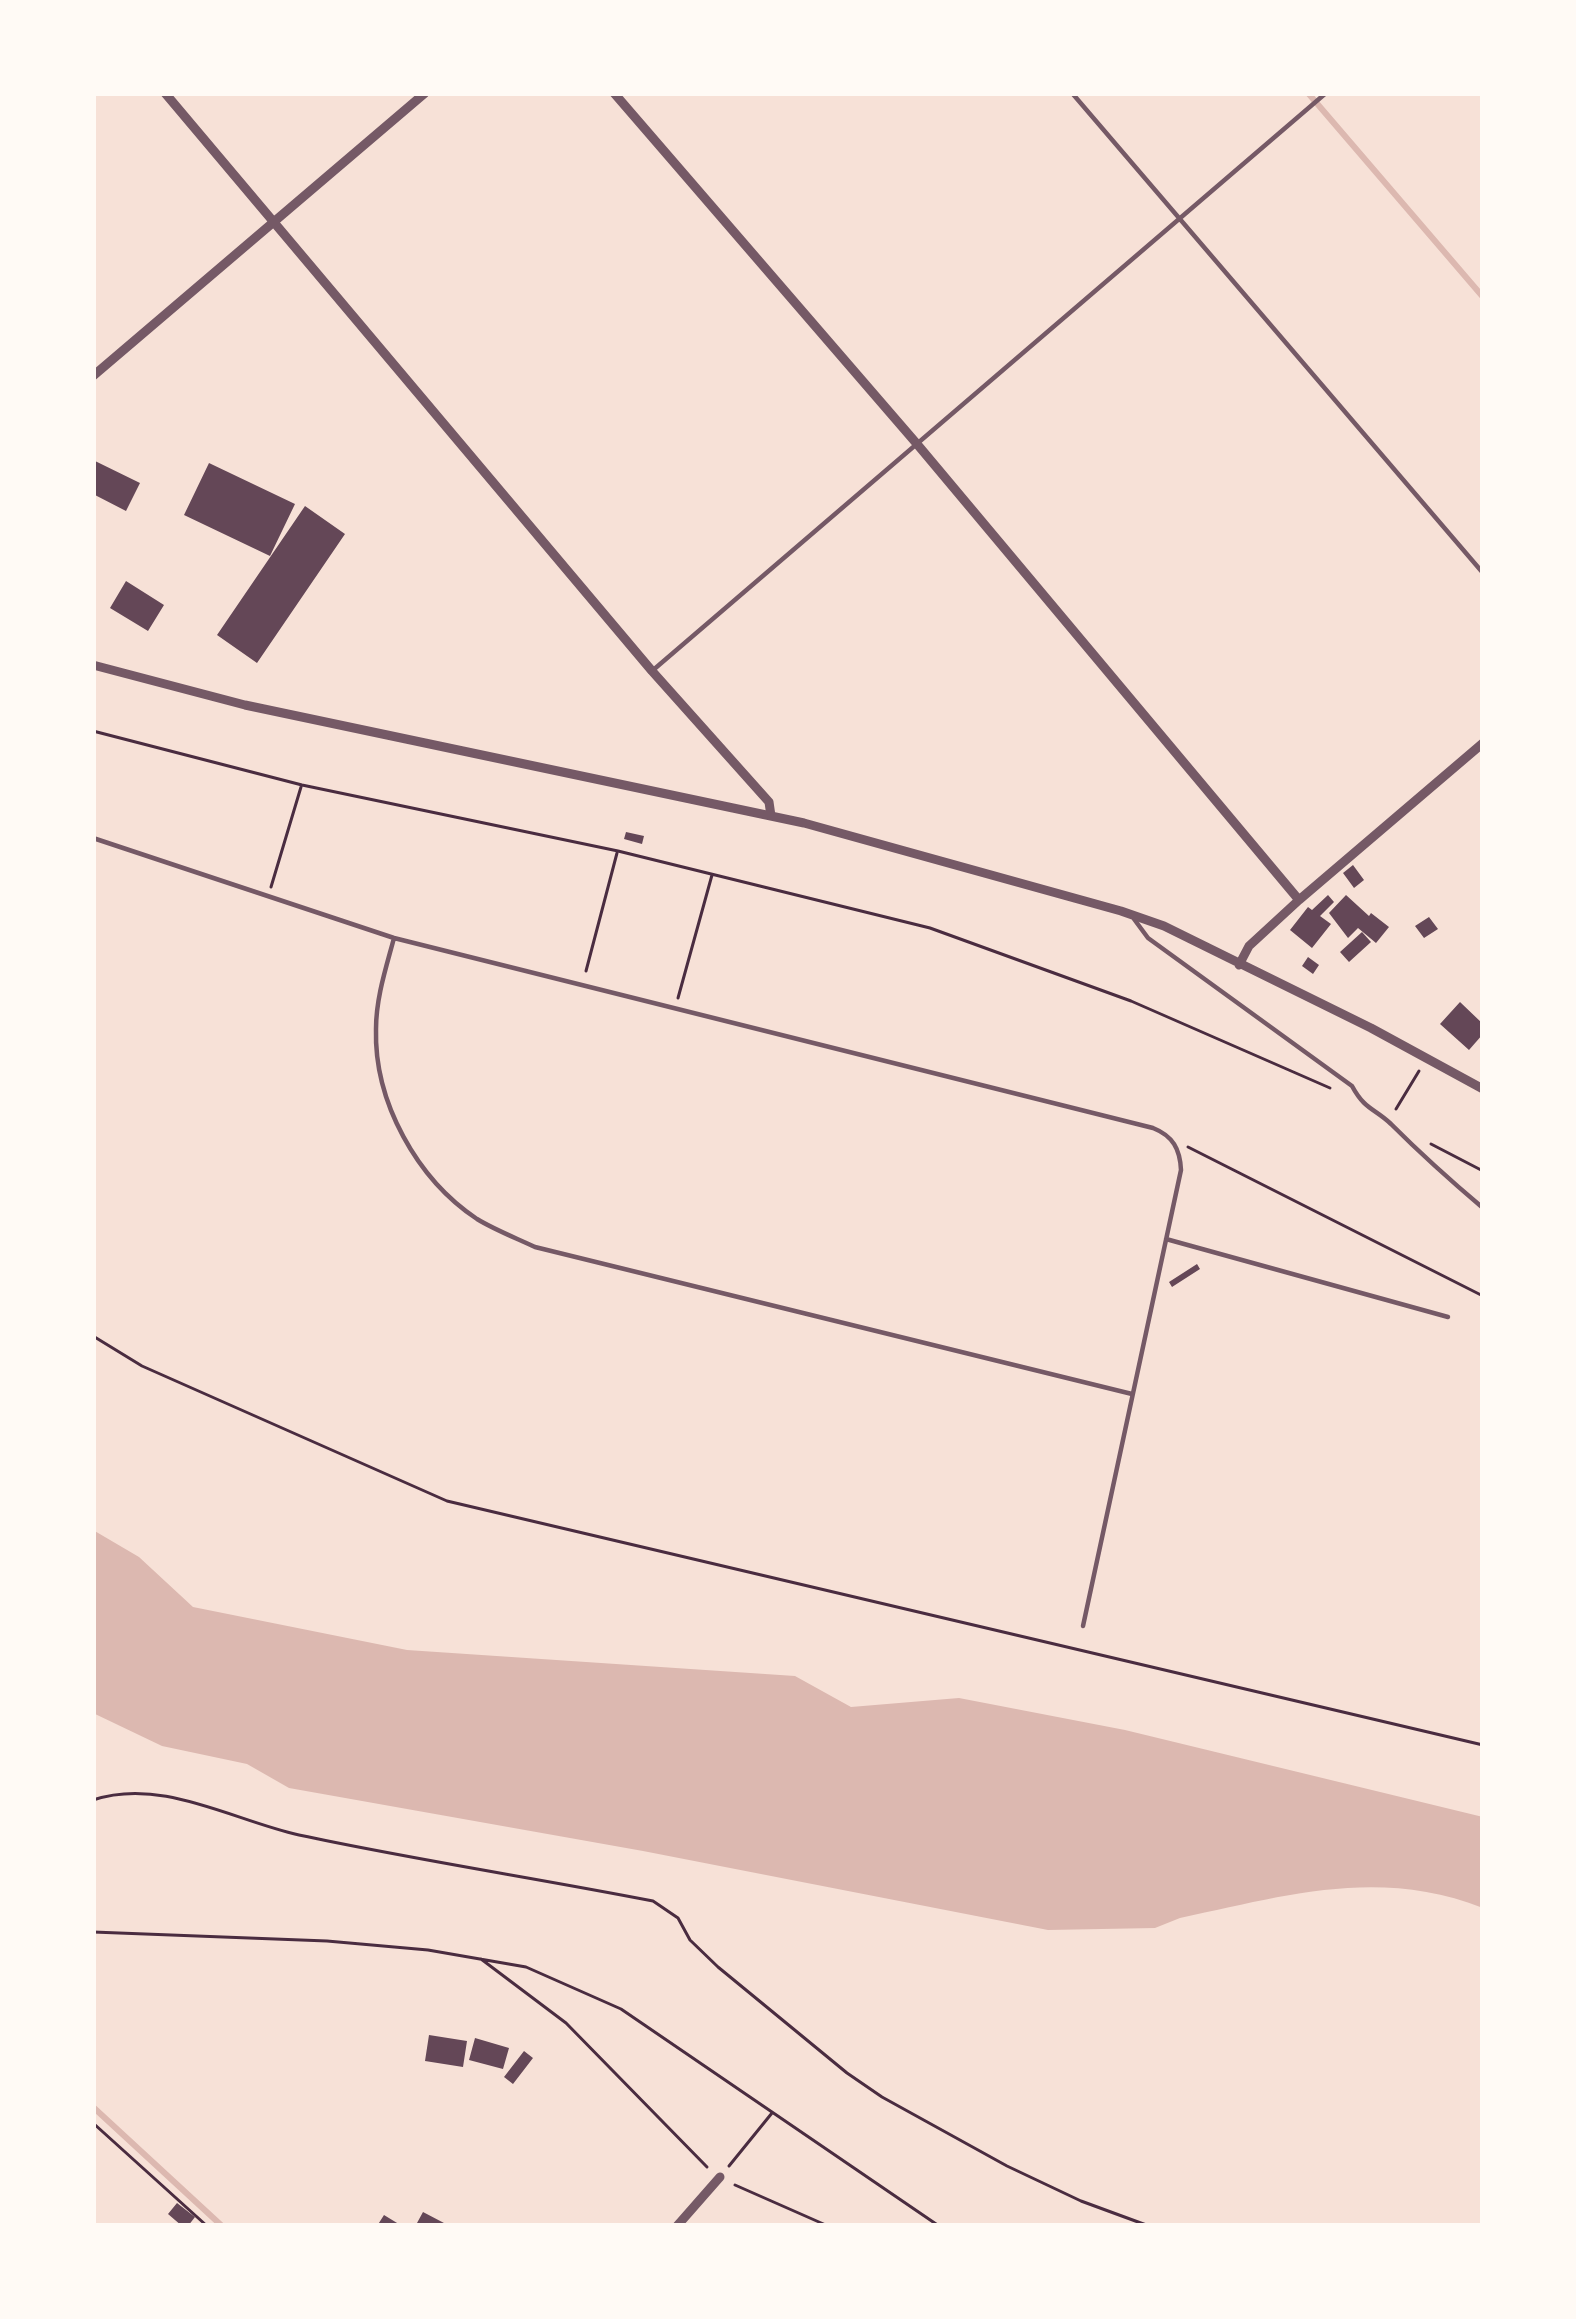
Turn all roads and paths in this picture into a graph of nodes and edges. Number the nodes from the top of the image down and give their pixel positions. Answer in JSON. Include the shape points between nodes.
{"nodes":[{"id":1,"x":165,"y":93,"type":"edge"},
{"id":2,"x":425,"y":93,"type":"edge"},
{"id":3,"x":614,"y":93,"type":"edge"},
{"id":4,"x":1072,"y":93,"type":"edge"},
{"id":5,"x":1326,"y":93,"type":"edge"},
{"id":6,"x":1178,"y":220,"type":"junction"},
{"id":7,"x":275,"y":222,"type":"junction"},
{"id":8,"x":93,"y":376,"type":"edge"},
{"id":9,"x":916,"y":444,"type":"junction"},
{"id":10,"x":1483,"y":573,"type":"edge"},
{"id":11,"x":93,"y":665,"type":"edge"},
{"id":12,"x":652,"y":671,"type":"junction"},
{"id":13,"x":93,"y":731,"type":"edge"},
{"id":14,"x":1483,"y":743,"type":"edge"},
{"id":15,"x":302,"y":785,"type":"junction"},
{"id":16,"x":771,"y":816,"type":"junction"},
{"id":17,"x":93,"y":838,"type":"edge"},
{"id":18,"x":618,"y":851,"type":"junction"},
{"id":19,"x":712,"y":873,"type":"junction"},
{"id":20,"x":268,"y":896,"type":"junction"},
{"id":21,"x":1299,"y":899,"type":"junction"},
{"id":22,"x":1130,"y":915,"type":"junction"},
{"id":23,"x":394,"y":938,"type":"junction"},
{"id":24,"x":1239,"y":965,"type":"junction"},
{"id":25,"x":582,"y":985,"type":"junction"},
{"id":26,"x":676,"y":1008,"type":"junction"},
{"id":27,"x":1427,"y":1059,"type":"junction"},
{"id":28,"x":1483,"y":1089,"type":"edge"},
{"id":29,"x":1336,"y":1090,"type":"dead end"},
{"id":30,"x":1388,"y":1121,"type":"junction"},
{"id":31,"x":1170,"y":1138,"type":"junction"},
{"id":32,"x":1438,"y":1148,"type":"dead end"},
{"id":33,"x":1483,"y":1171,"type":"edge"},
{"id":34,"x":1483,"y":1208,"type":"edge"},
{"id":35,"x":1166,"y":1239,"type":"junction"},
{"id":36,"x":1483,"y":1297,"type":"edge"},
{"id":37,"x":1448,"y":1318,"type":"dead end"},
{"id":38,"x":93,"y":1336,"type":"edge"},
{"id":39,"x":1132,"y":1394,"type":"junction"},
{"id":40,"x":1083,"y":1626,"type":"dead end"},
{"id":41,"x":1483,"y":1744,"type":"edge"},
{"id":42,"x":93,"y":1799,"type":"edge"},
{"id":43,"x":93,"y":1932,"type":"edge"},
{"id":44,"x":479,"y":1958,"type":"junction"},
{"id":45,"x":773,"y":2112,"type":"junction"},
{"id":46,"x":93,"y":2123,"type":"edge"},
{"id":47,"x":720,"y":2177,"type":"junction"},
{"id":48,"x":207,"y":2226,"type":"edge"},
{"id":49,"x":677,"y":2226,"type":"edge"},
{"id":50,"x":828,"y":2226,"type":"edge"},
{"id":51,"x":939,"y":2226,"type":"edge"},
{"id":52,"x":1149,"y":2226,"type":"edge"}],
"edges":[{"from":1,"to":7,"type":"street"},
{"from":2,"to":7,"type":"street"},
{"from":3,"to":9,"type":"street"},
{"from":4,"to":6,"type":"lane"},
{"from":5,"to":6,"type":"lane"},
{"from":6,"to":9,"type":"lane"},
{"from":6,"to":10,"type":"lane"},
{"from":7,"to":8,"type":"street"},
{"from":7,"to":12,"type":"street"},
{"from":9,"to":12,"type":"lane"},
{"from":9,"to":21,"type":"street"},
{"from":11,"to":16,"type":"street","via":[[176,690]]},
{"from":12,"to":16,"type":"street","via":[[770,802]]},
{"from":13,"to":15,"type":"path"},
{"from":14,"to":21,"type":"street"},
{"from":15,"to":18,"type":"path"},
{"from":15,"to":20,"type":"path"},
{"from":16,"to":22,"type":"street"},
{"from":17,"to":20,"type":"lane"},
{"from":18,"to":19,"type":"path"},
{"from":18,"to":25,"type":"path"},
{"from":19,"to":26,"type":"path"},
{"from":19,"to":29,"type":"path","via":[[930,928],[1049,968]]},
{"from":20,"to":23,"type":"lane"},
{"from":21,"to":24,"type":"street"},
{"from":22,"to":24,"type":"street"},
{"from":22,"to":30,"type":"lane","via":[[1148,938],[1352,1085],[1363,1107]]},
{"from":23,"to":25,"type":"lane"},
{"from":23,"to":39,"type":"lane","via":[[375,1032],[388,1102],[420,1163],[476,1218],[536,1246]]},
{"from":24,"to":27,"type":"street"},
{"from":25,"to":26,"type":"lane"},
{"from":26,"to":31,"type":"lane"},
{"from":27,"to":28,"type":"street"},
{"from":27,"to":30,"type":"path"},
{"from":30,"to":34,"type":"lane"},
{"from":31,"to":35,"type":"lane","via":[[1181,1169]]},
{"from":31,"to":36,"type":"path"},
{"from":32,"to":33,"type":"path"},
{"from":35,"to":37,"type":"lane"},
{"from":35,"to":39,"type":"lane"},
{"from":38,"to":41,"type":"path","via":[[142,1366],[447,1501]]},
{"from":39,"to":40,"type":"lane"},
{"from":42,"to":52,"type":"path","via":[[157,1793],[296,1834],[653,1901],[718,1967],[882,2097],[1007,2166]]},
{"from":43,"to":44,"type":"path","via":[[327,1941]]},
{"from":44,"to":45,"type":"path","via":[[586,1990]]},
{"from":44,"to":47,"type":"path","via":[[566,2023]]},
{"from":45,"to":47,"type":"path"},
{"from":45,"to":51,"type":"path"},
{"from":46,"to":48,"type":"path"},
{"from":47,"to":49,"type":"street"},
{"from":47,"to":50,"type":"path"}]}
